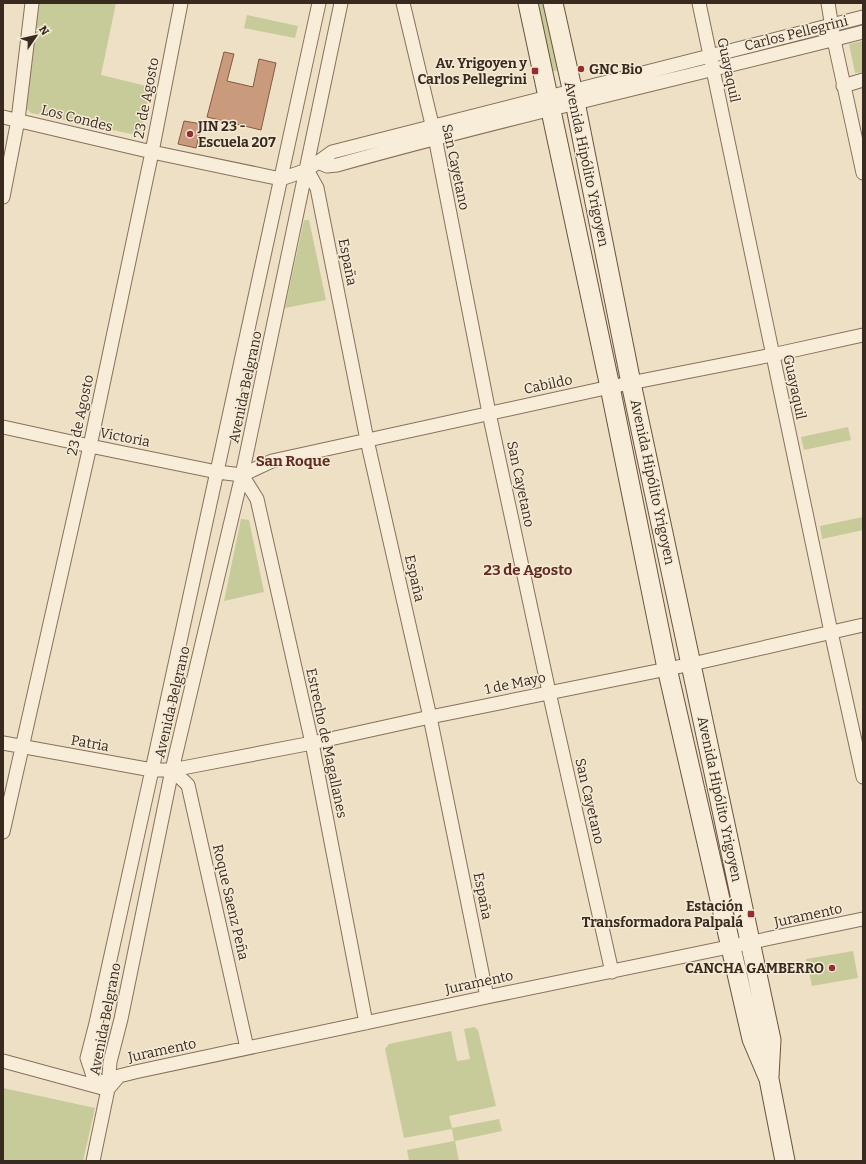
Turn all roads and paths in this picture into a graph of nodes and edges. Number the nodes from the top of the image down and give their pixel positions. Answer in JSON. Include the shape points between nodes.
{"nodes":[{"id":1,"x":32,"y":3,"type":"edge"},
{"id":2,"x":181,"y":3,"type":"edge"},
{"id":3,"x":319,"y":3,"type":"edge"},
{"id":4,"x":341,"y":3,"type":"edge"},
{"id":5,"x":403,"y":3,"type":"edge"},
{"id":6,"x":528,"y":3,"type":"edge"},
{"id":7,"x":553,"y":3,"type":"edge"},
{"id":8,"x":699,"y":3,"type":"edge"},
{"id":9,"x":828,"y":3,"type":"edge"},
{"id":10,"x":863,"y":17,"type":"edge"},
{"id":11,"x":831,"y":25,"type":"junction"},
{"id":12,"x":863,"y":32,"type":"edge"},
{"id":13,"x":834,"y":40,"type":"junction"},
{"id":14,"x":710,"y":56,"type":"junction"},
{"id":15,"x":713,"y":70,"type":"junction"},
{"id":16,"x":863,"y":80,"type":"edge"},
{"id":17,"x":843,"y":86,"type":"junction"},
{"id":18,"x":574,"y":97,"type":"junction"},
{"id":19,"x":549,"y":102,"type":"junction"},
{"id":20,"x":3,"y":117,"type":"edge"},
{"id":21,"x":18,"y":120,"type":"junction"},
{"id":22,"x":433,"y":132,"type":"junction"},
{"id":23,"x":152,"y":152,"type":"junction"},
{"id":24,"x":312,"y":166,"type":"junction"},
{"id":25,"x":863,"y":174,"type":"edge"},
{"id":26,"x":281,"y":179,"type":"junction"},
{"id":27,"x":3,"y":197,"type":"edge"},
{"id":28,"x":863,"y":335,"type":"edge"},
{"id":29,"x":772,"y":355,"type":"junction"},
{"id":30,"x":632,"y":383,"type":"junction"},
{"id":31,"x":610,"y":387,"type":"junction"},
{"id":32,"x":489,"y":413,"type":"junction"},
{"id":33,"x":3,"y":427,"type":"edge"},
{"id":34,"x":367,"y":440,"type":"junction"},
{"id":35,"x":90,"y":446,"type":"junction"},
{"id":36,"x":217,"y":472,"type":"junction"},
{"id":37,"x":242,"y":475,"type":"junction"},
{"id":38,"x":863,"y":625,"type":"edge"},
{"id":39,"x":831,"y":632,"type":"junction"},
{"id":40,"x":692,"y":664,"type":"junction"},
{"id":41,"x":667,"y":668,"type":"junction"},
{"id":42,"x":549,"y":692,"type":"junction"},
{"id":43,"x":430,"y":717,"type":"junction"},
{"id":44,"x":3,"y":743,"type":"edge"},
{"id":45,"x":312,"y":743,"type":"junction"},
{"id":46,"x":22,"y":746,"type":"junction"},
{"id":47,"x":152,"y":770,"type":"junction"},
{"id":48,"x":172,"y":770,"type":"junction"},
{"id":49,"x":863,"y":777,"type":"edge"},
{"id":50,"x":3,"y":832,"type":"edge"},
{"id":51,"x":863,"y":920,"type":"edge"},
{"id":52,"x":751,"y":943,"type":"junction"},
{"id":53,"x":731,"y":948,"type":"junction"},
{"id":54,"x":612,"y":972,"type":"junction"},
{"id":55,"x":487,"y":997,"type":"junction"},
{"id":56,"x":366,"y":1023,"type":"junction"},
{"id":57,"x":247,"y":1048,"type":"junction"},
{"id":58,"x":3,"y":1062,"type":"edge"},
{"id":59,"x":769,"y":1079,"type":"junction"},
{"id":60,"x":108,"y":1089,"type":"junction"},
{"id":61,"x":93,"y":1161,"type":"edge"},
{"id":62,"x":785,"y":1161,"type":"edge"}],
"edges":[{"from":1,"to":21,"type":"street"},
{"from":2,"to":23,"type":"street","name":"23 de Agosto"},
{"from":3,"to":26,"type":"street","name":"Avenida Belgrano"},
{"from":4,"to":24,"type":"street","name":"Avenida Belgrano"},
{"from":5,"to":22,"type":"street","name":"San Cayetano"},
{"from":6,"to":19,"type":"street","name":"Avenida Hipólito Yrigoyen"},
{"from":7,"to":18,"type":"street","name":"Avenida Hipólito Yrigoyen"},
{"from":8,"to":14,"type":"street","name":"Guayaquil"},
{"from":9,"to":11,"type":"street"},
{"from":10,"to":11,"type":"street","name":"Carlos Pellegrini"},
{"from":11,"to":13,"type":"street"},
{"from":11,"to":14,"type":"street","name":"Carlos Pellegrini"},
{"from":12,"to":13,"type":"street","name":"Carlos Pellegrini"},
{"from":13,"to":15,"type":"street","name":"Carlos Pellegrini"},
{"from":13,"to":17,"type":"street"},
{"from":14,"to":15,"type":"street","name":"Guayaquil"},
{"from":14,"to":18,"type":"street","name":"Carlos Pellegrini"},
{"from":15,"to":18,"type":"street","name":"Carlos Pellegrini"},
{"from":15,"to":29,"type":"street","name":"Guayaquil"},
{"from":16,"to":17,"type":"street"},
{"from":17,"to":25,"type":"street"},
{"from":18,"to":19,"type":"street","name":"Carlos Pellegrini"},
{"from":18,"to":30,"type":"street","name":"Avenida Hipólito Yrigoyen"},
{"from":19,"to":22,"type":"street","name":"Carlos Pellegrini"},
{"from":19,"to":31,"type":"street","name":"Avenida Hipólito Yrigoyen"},
{"from":20,"to":21,"type":"street","name":"Los Condes"},
{"from":21,"to":23,"type":"street","name":"Los Condes"},
{"from":21,"to":27,"type":"street"},
{"from":22,"to":24,"type":"street","name":"Carlos Pellegrini","via":[[336,165]]},
{"from":22,"to":32,"type":"street","name":"San Cayetano"},
{"from":23,"to":26,"type":"street","name":"Los Condes"},
{"from":23,"to":35,"type":"street","name":"23 de Agosto"},
{"from":24,"to":26,"type":"street"},
{"from":24,"to":34,"type":"street","name":"España"},
{"from":24,"to":37,"type":"street","name":"Avenida Belgrano"},
{"from":26,"to":36,"type":"street","name":"Avenida Belgrano"},
{"from":28,"to":29,"type":"street","name":"Cabildo"},
{"from":29,"to":30,"type":"street","name":"Cabildo"},
{"from":29,"to":39,"type":"street","name":"Guayaquil"},
{"from":30,"to":31,"type":"street","name":"Cabildo"},
{"from":30,"to":40,"type":"street","name":"Avenida Hipólito Yrigoyen"},
{"from":31,"to":32,"type":"street","name":"Cabildo"},
{"from":31,"to":41,"type":"street","name":"Avenida Hipólito Yrigoyen"},
{"from":32,"to":34,"type":"street","name":"Cabildo"},
{"from":32,"to":42,"type":"street","name":"San Cayetano"},
{"from":33,"to":35,"type":"street","name":"Victoria"},
{"from":34,"to":37,"type":"street","name":"Cabildo","via":[[272,461]]},
{"from":34,"to":43,"type":"street","name":"España"},
{"from":35,"to":36,"type":"street","name":"Victoria"},
{"from":35,"to":46,"type":"street","name":"23 de Agosto"},
{"from":36,"to":37,"type":"street","name":"Victoria"},
{"from":36,"to":47,"type":"street","name":"Avenida Belgrano"},
{"from":37,"to":45,"type":"street","name":"Estrecho de Magallanes","via":[[257,499]]},
{"from":37,"to":48,"type":"street","name":"Avenida Belgrano"},
{"from":38,"to":39,"type":"street","name":"1 de Mayo"},
{"from":39,"to":40,"type":"street","name":"1 de Mayo"},
{"from":39,"to":49,"type":"street","name":"Guayaquil"},
{"from":40,"to":41,"type":"street","name":"1 de Mayo"},
{"from":40,"to":52,"type":"street","name":"Avenida Hipólito Yrigoyen"},
{"from":41,"to":42,"type":"street","name":"1 de Mayo"},
{"from":41,"to":53,"type":"street","name":"Avenida Hipólito Yrigoyen"},
{"from":42,"to":43,"type":"street","name":"1 de Mayo"},
{"from":42,"to":54,"type":"street","name":"San Cayetano"},
{"from":43,"to":45,"type":"street","name":"1 de Mayo"},
{"from":43,"to":55,"type":"street","name":"España"},
{"from":44,"to":46,"type":"street","name":"Patria"},
{"from":45,"to":48,"type":"street","name":"1 de Mayo"},
{"from":45,"to":56,"type":"street","name":"Estrecho de Magallanes"},
{"from":46,"to":47,"type":"street","name":"Patria"},
{"from":46,"to":50,"type":"street","name":"23 de Agosto"},
{"from":47,"to":48,"type":"street","name":"Patria"},
{"from":47,"to":60,"type":"street","name":"Avenida Belgrano","via":[[87,1058],[93,1076]]},
{"from":48,"to":57,"type":"street","name":"Roque Saenz Peña","via":[[188,785]]},
{"from":48,"to":60,"type":"street","name":"Avenida Belgrano","via":[[121,1020],[110,1062]]},
{"from":51,"to":52,"type":"street","name":"Juramento"},
{"from":52,"to":53,"type":"street","name":"Juramento"},
{"from":52,"to":59,"type":"street","name":"Avenida Hipólito Yrigoyen","via":[[771,1040]]},
{"from":53,"to":54,"type":"street","name":"Juramento"},
{"from":53,"to":59,"type":"street","name":"Avenida Hipólito Yrigoyen","via":[[752,1039]]},
{"from":54,"to":55,"type":"street","name":"Juramento"},
{"from":55,"to":56,"type":"street","name":"Juramento"},
{"from":56,"to":57,"type":"street","name":"Juramento"},
{"from":57,"to":60,"type":"street","name":"Juramento","via":[[119,1076]]},
{"from":58,"to":60,"type":"street"},
{"from":59,"to":62,"type":"street"},
{"from":60,"to":61,"type":"street"}]}
